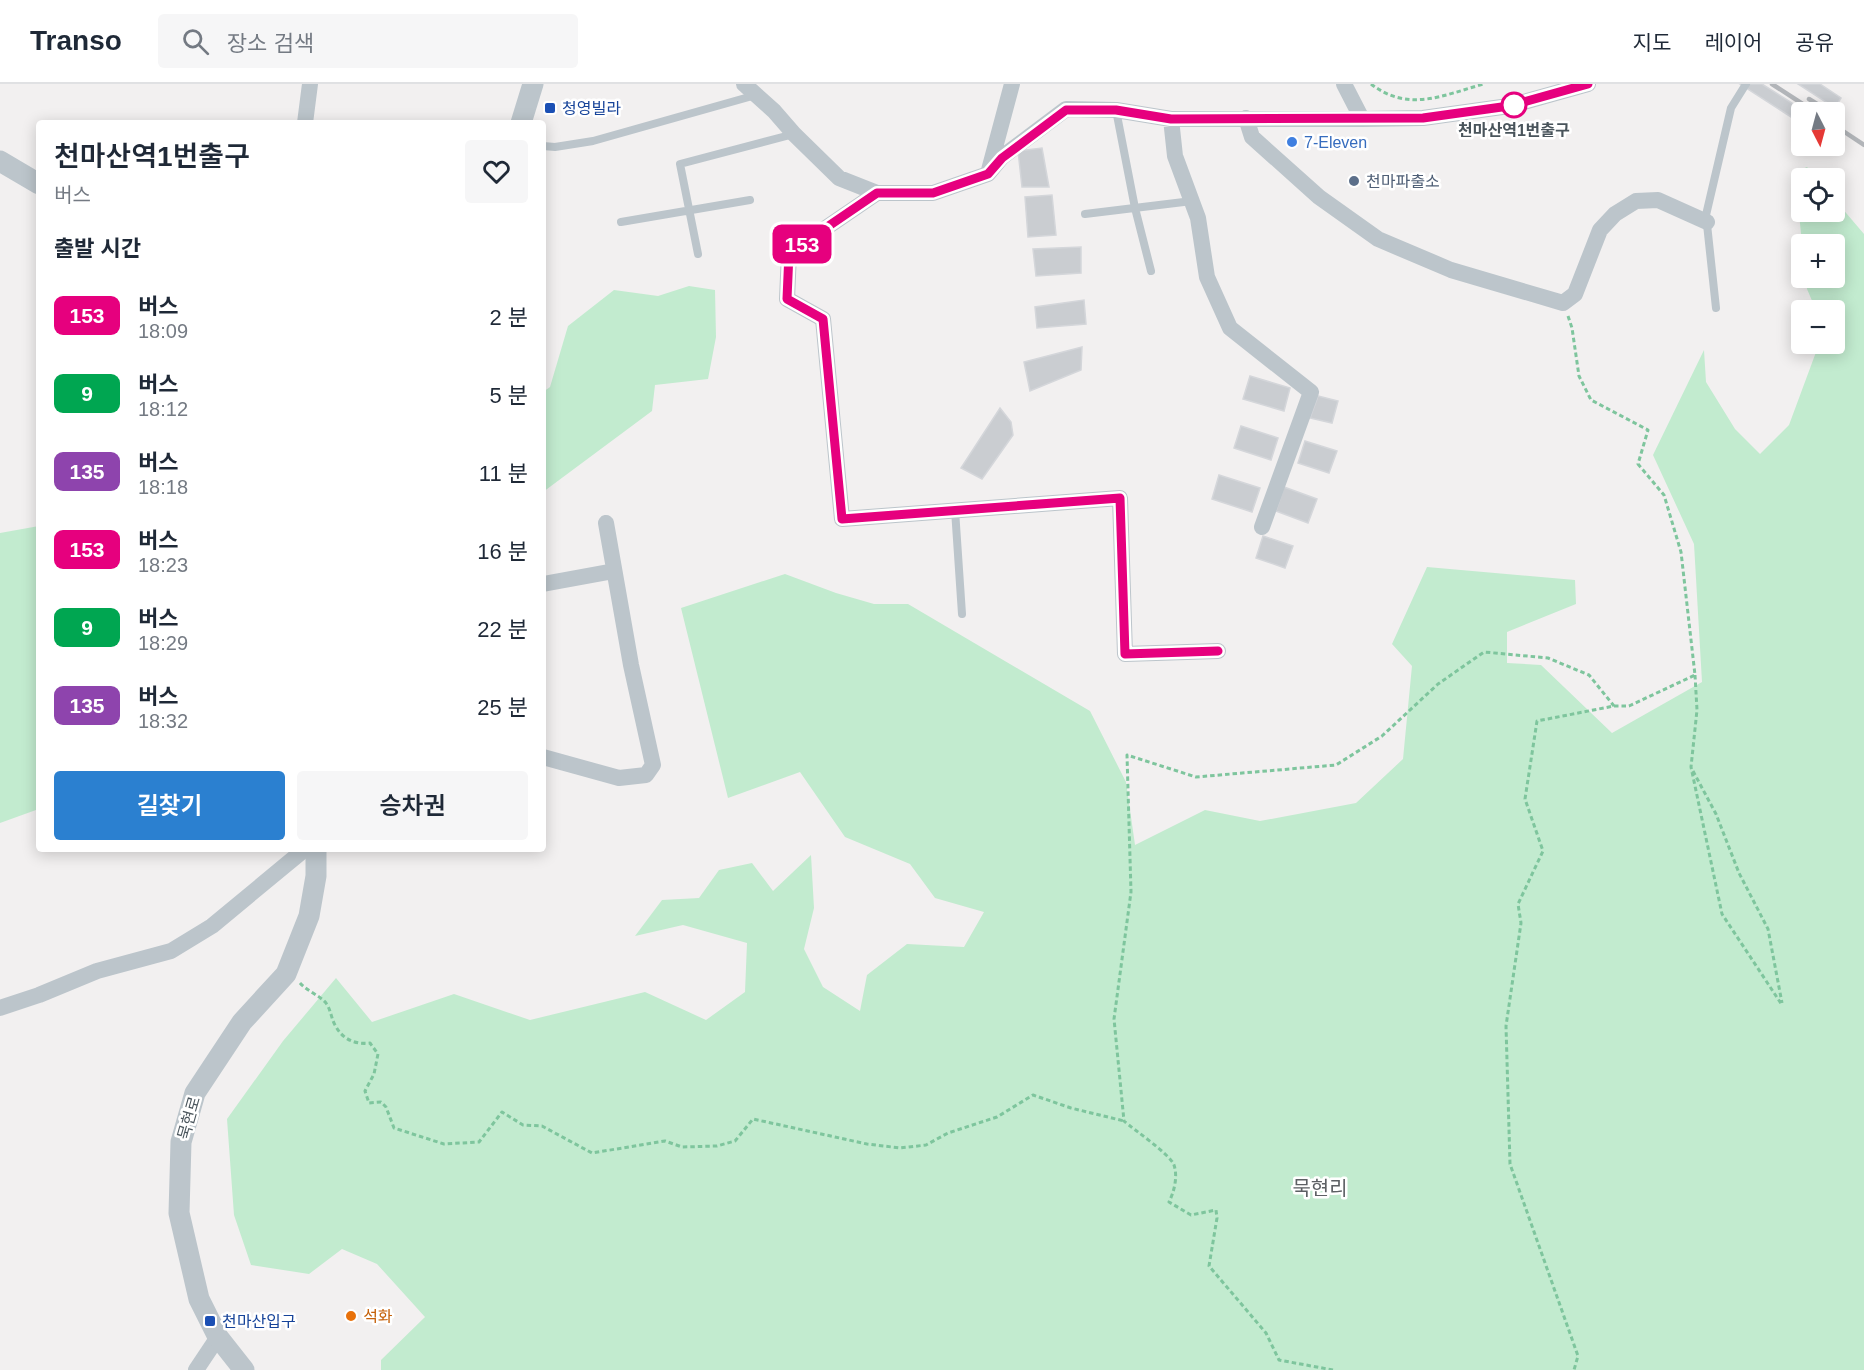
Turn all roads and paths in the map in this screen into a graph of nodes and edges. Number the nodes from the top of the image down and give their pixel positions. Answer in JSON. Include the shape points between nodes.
{"nodes":[{"id":1,"x":310,"y":84,"type":"edge"},
{"id":2,"x":533,"y":84,"type":"edge"},
{"id":3,"x":1012,"y":84,"type":"edge"},
{"id":4,"x":1344,"y":84,"type":"edge"},
{"id":5,"x":1371,"y":84,"type":"edge"},
{"id":6,"x":1484,"y":84,"type":"edge"},
{"id":7,"x":1588,"y":84,"type":"edge"},
{"id":8,"x":1746,"y":84,"type":"edge"},
{"id":9,"x":750,"y":89,"type":"edge"},
{"id":10,"x":1116,"y":110,"type":"junction"},
{"id":11,"x":1246,"y":118,"type":"junction"},
{"id":12,"x":1171,"y":119,"type":"junction"},
{"id":13,"x":1362,"y":119,"type":"junction"},
{"id":14,"x":305,"y":120,"type":"edge"},
{"id":15,"x":522,"y":120,"type":"edge"},
{"id":16,"x":794,"y":134,"type":"junction"},
{"id":17,"x":546,"y":146,"type":"edge"},
{"id":18,"x":0,"y":161,"type":"edge"},
{"id":19,"x":988,"y":174,"type":"junction"},
{"id":20,"x":36,"y":182,"type":"edge"},
{"id":21,"x":877,"y":193,"type":"junction"},
{"id":22,"x":750,"y":201,"type":"dead end"},
{"id":23,"x":1192,"y":201,"type":"junction"},
{"id":24,"x":1135,"y":208,"type":"junction"},
{"id":25,"x":690,"y":211,"type":"junction"},
{"id":26,"x":1085,"y":214,"type":"dead end"},
{"id":27,"x":621,"y":222,"type":"dead end"},
{"id":28,"x":1707,"y":222,"type":"junction"},
{"id":29,"x":698,"y":254,"type":"dead end"},
{"id":30,"x":1151,"y":271,"type":"dead end"},
{"id":31,"x":1563,"y":303,"type":"junction"},
{"id":32,"x":1716,"y":308,"type":"dead end"},
{"id":33,"x":956,"y":510,"type":"junction"},
{"id":34,"x":606,"y":523,"type":"dead end"},
{"id":35,"x":1262,"y":528,"type":"dead end"},
{"id":36,"x":614,"y":571,"type":"junction"},
{"id":37,"x":546,"y":583,"type":"edge"},
{"id":38,"x":962,"y":614,"type":"dead end"},
{"id":39,"x":1218,"y":651,"type":"dead end"},
{"id":40,"x":1695,"y":675,"type":"junction"},
{"id":41,"x":1614,"y":706,"type":"junction"},
{"id":42,"x":546,"y":757,"type":"edge"},
{"id":43,"x":1691,"y":767,"type":"junction"},
{"id":44,"x":301,"y":852,"type":"edge"},
{"id":45,"x":316,"y":852,"type":"edge"},
{"id":46,"x":286,"y":974,"type":"junction"},
{"id":47,"x":0,"y":1008,"type":"edge"},
{"id":48,"x":1124,"y":1121,"type":"junction"},
{"id":49,"x":218,"y":1337,"type":"junction"},
{"id":50,"x":196,"y":1370,"type":"edge"},
{"id":51,"x":244,"y":1370,"type":"edge"},
{"id":52,"x":1333,"y":1370,"type":"edge"},
{"id":53,"x":1574,"y":1370,"type":"edge"}],
"edges":[{"from":1,"to":14,"type":"street"},
{"from":2,"to":15,"type":"street"},
{"from":3,"to":19,"type":"street"},
{"from":4,"to":13,"type":"street"},
{"from":5,"to":6,"type":"path","via":[[1391,97],[1408,101]]},
{"from":7,"to":13,"type":"street","via":[[1509,106],[1423,118]]},
{"from":8,"to":28,"type":"lane","via":[[1731,108]]},
{"from":9,"to":16,"type":"street"},
{"from":9,"to":17,"type":"lane","via":[[593,141]]},
{"from":10,"to":12,"type":"street"},
{"from":10,"to":19,"type":"street","via":[[1066,110],[1002,158]]},
{"from":10,"to":24,"type":"lane"},
{"from":11,"to":12,"type":"street"},
{"from":11,"to":13,"type":"street"},
{"from":11,"to":31,"type":"street","via":[[1252,137],[1319,197],[1378,239],[1451,270]]},
{"from":12,"to":23,"type":"street","via":[[1175,156]]},
{"from":16,"to":21,"type":"street","via":[[839,177]]},
{"from":16,"to":25,"type":"lane","via":[[680,164]]},
{"from":18,"to":20,"type":"street"},
{"from":19,"to":21,"type":"street","via":[[933,193]]},
{"from":21,"to":33,"type":"street","via":[[789,253],[787,299],[823,319],[842,519]]},
{"from":22,"to":25,"type":"lane"},
{"from":23,"to":24,"type":"lane"},
{"from":23,"to":35,"type":"street","via":[[1207,277],[1230,328],[1311,392]]},
{"from":24,"to":26,"type":"lane"},
{"from":24,"to":30,"type":"lane"},
{"from":25,"to":27,"type":"lane"},
{"from":25,"to":29,"type":"lane"},
{"from":28,"to":31,"type":"street","via":[[1658,200],[1636,201],[1615,214],[1600,230],[1575,294]]},
{"from":28,"to":32,"type":"lane"},
{"from":31,"to":40,"type":"path","via":[[1572,328],[1579,376],[1591,400],[1648,430],[1638,464],[1664,495],[1682,552]]},
{"from":33,"to":38,"type":"lane"},
{"from":33,"to":39,"type":"street","via":[[1120,498],[1125,654]]},
{"from":34,"to":36,"type":"street"},
{"from":36,"to":37,"type":"street"},
{"from":36,"to":42,"type":"street","via":[[653,765],[646,775],[619,778]]},
{"from":40,"to":41,"type":"path","via":[[1629,706]]},
{"from":40,"to":43,"type":"path","via":[[1697,710]]},
{"from":41,"to":48,"type":"path","via":[[1589,675],[1548,658],[1484,652],[1438,684],[1382,736],[1336,765],[1196,777],[1126,755],[1131,892],[1114,1019]]},
{"from":41,"to":53,"type":"path","via":[[1537,721],[1525,799],[1543,851],[1518,904],[1521,923],[1506,1026],[1510,1164],[1578,1356]]},
{"from":43,"to":43,"type":"path","via":[[1722,914],[1782,1005],[1768,929]]},
{"from":44,"to":47,"type":"street","via":[[212,926],[171,951],[97,971]]},
{"from":45,"to":46,"type":"street","name":"묵현로","via":[[309,916]]},
{"from":46,"to":48,"type":"path","via":[[325,1002],[334,1025],[347,1040],[370,1043],[378,1054],[365,1091],[369,1103],[381,1102],[386,1107],[394,1128],[444,1144],[479,1142],[502,1112],[523,1125],[542,1126],[592,1153],[665,1141],[682,1148],[717,1146],[735,1141],[753,1119],[867,1144],[900,1148],[926,1145],[997,1117],[1033,1095]]},
{"from":46,"to":49,"type":"street","name":"묵현로","via":[[243,1022],[195,1093],[181,1142],[179,1213],[199,1299]]},
{"from":48,"to":52,"type":"path","via":[[1174,1166],[1175,1190],[1169,1202],[1191,1215],[1216,1210],[1209,1266],[1266,1333],[1279,1360]]},
{"from":49,"to":50,"type":"street"},
{"from":49,"to":51,"type":"street","name":"묵현로"}]}
